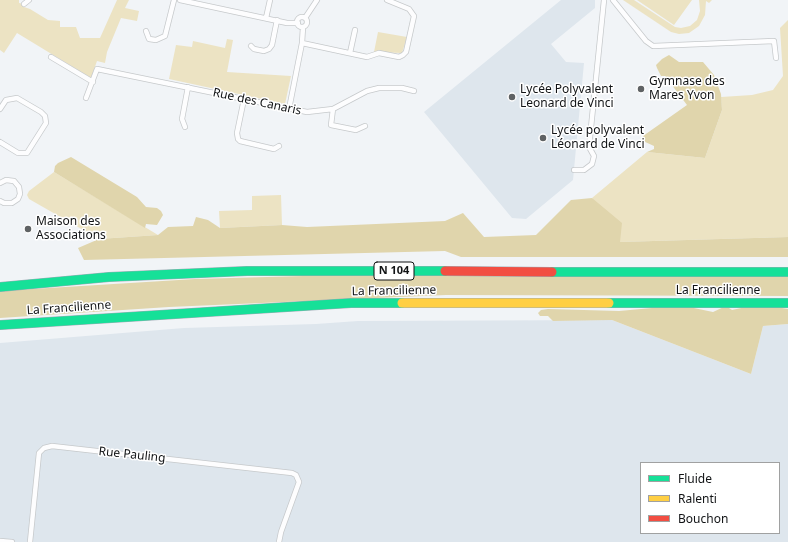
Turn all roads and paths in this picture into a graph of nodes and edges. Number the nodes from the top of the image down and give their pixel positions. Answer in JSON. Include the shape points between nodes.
{"nodes":[{"id":1,"x":29,"y":0,"type":"edge"},
{"id":2,"x":174,"y":0,"type":"edge"},
{"id":3,"x":180,"y":0,"type":"edge"},
{"id":4,"x":270,"y":0,"type":"edge"},
{"id":5,"x":317,"y":0,"type":"edge"},
{"id":6,"x":387,"y":0,"type":"edge"},
{"id":7,"x":604,"y":0,"type":"edge"},
{"id":8,"x":614,"y":0,"type":"edge"},
{"id":9,"x":24,"y":4,"type":"dead end"},
{"id":10,"x":266,"y":18,"type":"junction"},
{"id":11,"x":305,"y":18,"type":"junction"},
{"id":12,"x":277,"y":20,"type":"junction"},
{"id":13,"x":298,"y":23,"type":"junction"},
{"id":14,"x":303,"y":27,"type":"junction"},
{"id":15,"x":355,"y":30,"type":"dead end"},
{"id":16,"x":146,"y":31,"type":"dead end"},
{"id":17,"x":302,"y":43,"type":"junction"},
{"id":18,"x":251,"y":46,"type":"dead end"},
{"id":19,"x":350,"y":53,"type":"junction"},
{"id":20,"x":51,"y":57,"type":"dead end"},
{"id":21,"x":776,"y":58,"type":"dead end"},
{"id":22,"x":93,"y":82,"type":"junction"},
{"id":23,"x":188,"y":87,"type":"junction"},
{"id":24,"x":414,"y":90,"type":"dead end"},
{"id":25,"x":86,"y":98,"type":"dead end"},
{"id":26,"x":244,"y":99,"type":"junction"},
{"id":27,"x":289,"y":108,"type":"junction"},
{"id":28,"x":0,"y":109,"type":"edge"},
{"id":29,"x":333,"y":109,"type":"junction"},
{"id":30,"x":365,"y":126,"type":"dead end"},
{"id":31,"x":185,"y":127,"type":"dead end"},
{"id":32,"x":0,"y":142,"type":"edge"},
{"id":33,"x":280,"y":146,"type":"dead end"},
{"id":34,"x":574,"y":170,"type":"dead end"},
{"id":35,"x":0,"y":183,"type":"edge"},
{"id":36,"x":0,"y":201,"type":"edge"},
{"id":37,"x":788,"y":272,"type":"edge"},
{"id":38,"x":0,"y":287,"type":"edge"},
{"id":39,"x":788,"y":303,"type":"edge"},
{"id":40,"x":0,"y":325,"type":"edge"},
{"id":41,"x":0,"y":540,"type":"edge"},
{"id":42,"x":12,"y":542,"type":"edge"},
{"id":43,"x":30,"y":542,"type":"edge"},
{"id":44,"x":279,"y":542,"type":"edge"}],
"edges":[{"from":1,"to":9,"type":"street"},
{"from":2,"to":16,"type":"street","via":[[165,36],[160,40],[149,39]]},
{"from":3,"to":10,"type":"street"},
{"from":4,"to":10,"type":"street"},
{"from":5,"to":11,"type":"street"},
{"from":6,"to":19,"type":"street","via":[[412,12],[414,16],[406,52],[399,57],[379,53],[366,57]]},
{"from":7,"to":34,"type":"street","via":[[589,147],[594,156],[592,164],[584,170]]},
{"from":8,"to":21,"type":"street","via":[[646,41],[653,46],[774,41]]},
{"from":10,"to":12,"type":"street"},
{"from":11,"to":13,"type":"street","via":[[299,19]]},
{"from":11,"to":14,"type":"street","via":[[307,23]]},
{"from":12,"to":13,"type":"street"},
{"from":12,"to":18,"type":"street","via":[[269,49],[264,51]]},
{"from":13,"to":14,"type":"street"},
{"from":14,"to":17,"type":"street"},
{"from":15,"to":19,"type":"street"},
{"from":17,"to":19,"type":"street"},
{"from":17,"to":27,"type":"street"},
{"from":20,"to":22,"type":"street"},
{"from":22,"to":23,"type":"street","name":"Rue des Canaris","via":[[97,69]]},
{"from":22,"to":25,"type":"street"},
{"from":23,"to":26,"type":"street","name":"Rue des Canaris"},
{"from":23,"to":31,"type":"street","via":[[182,119]]},
{"from":24,"to":29,"type":"street","name":"Rue des Canaris","via":[[379,88]]},
{"from":26,"to":27,"type":"street","name":"Rue des Canaris"},
{"from":26,"to":33,"type":"street","via":[[238,139],[274,149]]},
{"from":27,"to":29,"type":"street","name":"Rue des Canaris","via":[[307,112]]},
{"from":28,"to":32,"type":"street","via":[[9,98],[17,98],[43,114],[46,121],[29,151],[24,154]]},
{"from":29,"to":30,"type":"street","via":[[331,126],[356,130]]},
{"from":35,"to":36,"type":"street","via":[[6,180],[14,181],[19,187],[20,194],[12,203]]},
{"from":37,"to":38,"type":"highway","name":"La Francilienne","number":"N 104","via":[[247,271],[117,276]]},
{"from":39,"to":40,"type":"highway","name":"La Francilienne","via":[[351,303]]},
{"from":41,"to":42,"type":"street"},
{"from":43,"to":44,"type":"street","name":"Rue Pauling","via":[[39,453],[44,448],[52,446],[292,472],[299,482]]}]}
